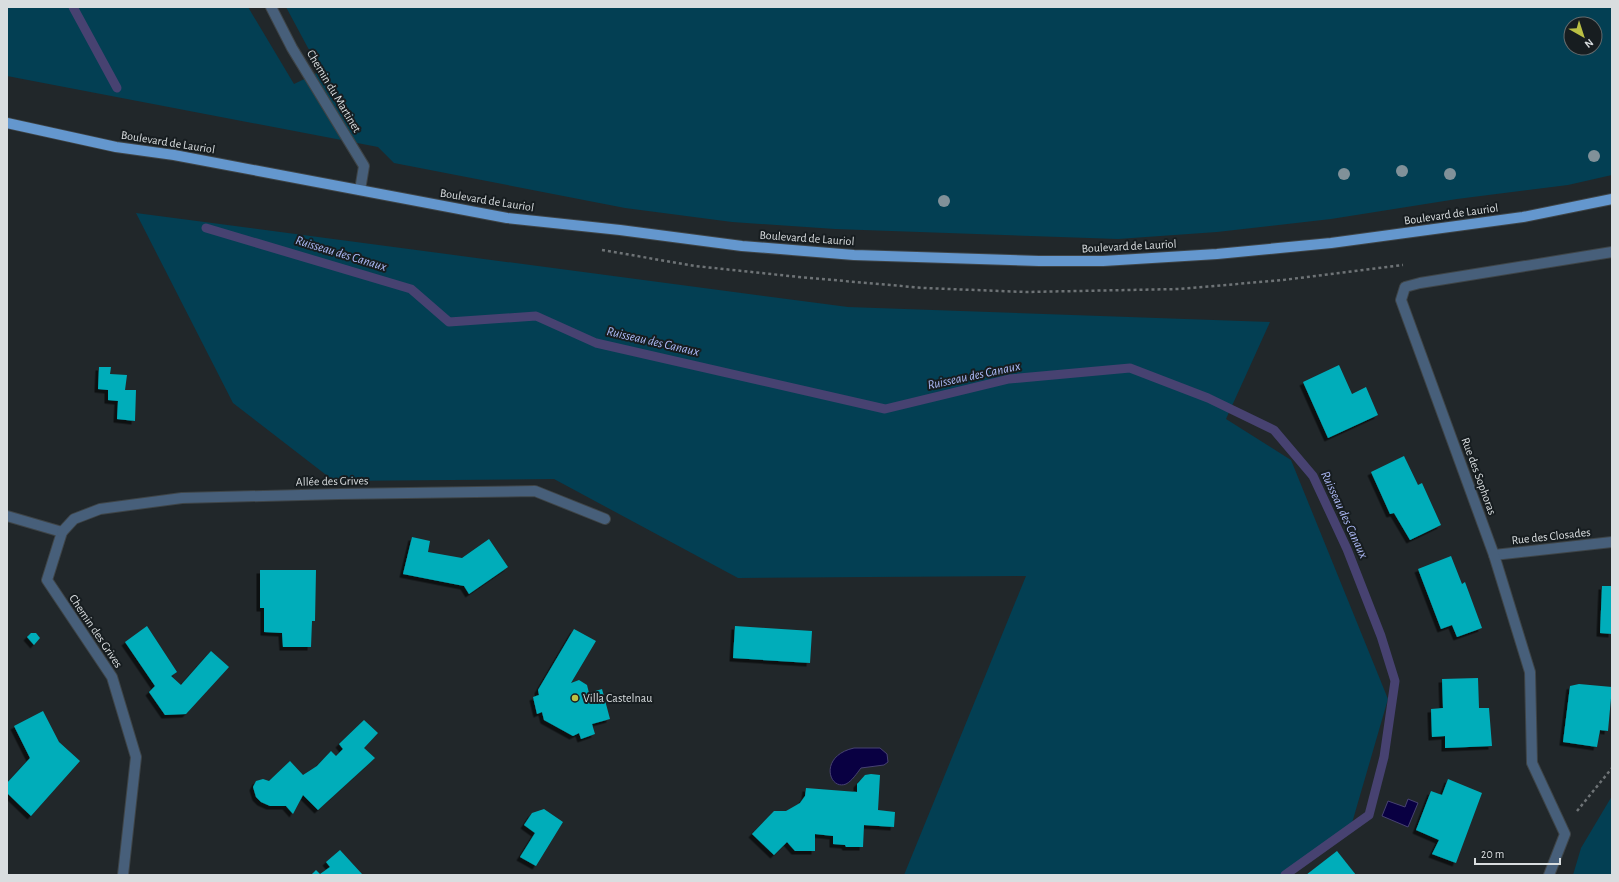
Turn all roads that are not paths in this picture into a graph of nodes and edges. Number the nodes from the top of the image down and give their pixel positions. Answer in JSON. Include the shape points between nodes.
{"nodes":[{"id":1,"x":271,"y":7,"type":"edge"},
{"id":2,"x":7,"y":123,"type":"edge"},
{"id":3,"x":360,"y":190,"type":"junction"},
{"id":4,"x":1612,"y":199,"type":"edge"},
{"id":5,"x":1612,"y":252,"type":"edge"},
{"id":6,"x":7,"y":516,"type":"edge"},
{"id":7,"x":605,"y":519,"type":"dead end"},
{"id":8,"x":62,"y":532,"type":"junction"},
{"id":9,"x":1612,"y":542,"type":"edge"},
{"id":10,"x":1494,"y":555,"type":"junction"},
{"id":11,"x":123,"y":875,"type":"edge"},
{"id":12,"x":1549,"y":875,"type":"edge"}],
"edges":[{"from":1,"to":3,"type":"street","name":"Chemin du Martinet","via":[[292,48],[364,166]]},
{"from":2,"to":3,"type":"main road","name":"Boulevard de Lauriol","via":[[116,147],[174,155]]},
{"from":3,"to":4,"type":"main road","name":"Boulevard de Lauriol","via":[[507,218],[742,246],[854,255],[1038,261],[1103,261],[1217,254],[1331,243],[1523,218]]},
{"from":5,"to":10,"type":"street","name":"Rue des Sophoras","via":[[1405,287],[1401,300]]},
{"from":6,"to":8,"type":"street"},
{"from":7,"to":8,"type":"street","name":"Allée des Grives","via":[[535,491],[339,494],[182,498],[100,509],[74,519]]},
{"from":8,"to":11,"type":"street","name":"Chemin des Grives","via":[[48,580],[112,677],[136,757]]},
{"from":9,"to":10,"type":"street","name":"Rue des Closades"},
{"from":10,"to":12,"type":"street","name":"Rue des Sophoras","via":[[1530,672],[1532,763],[1565,834]]}]}
